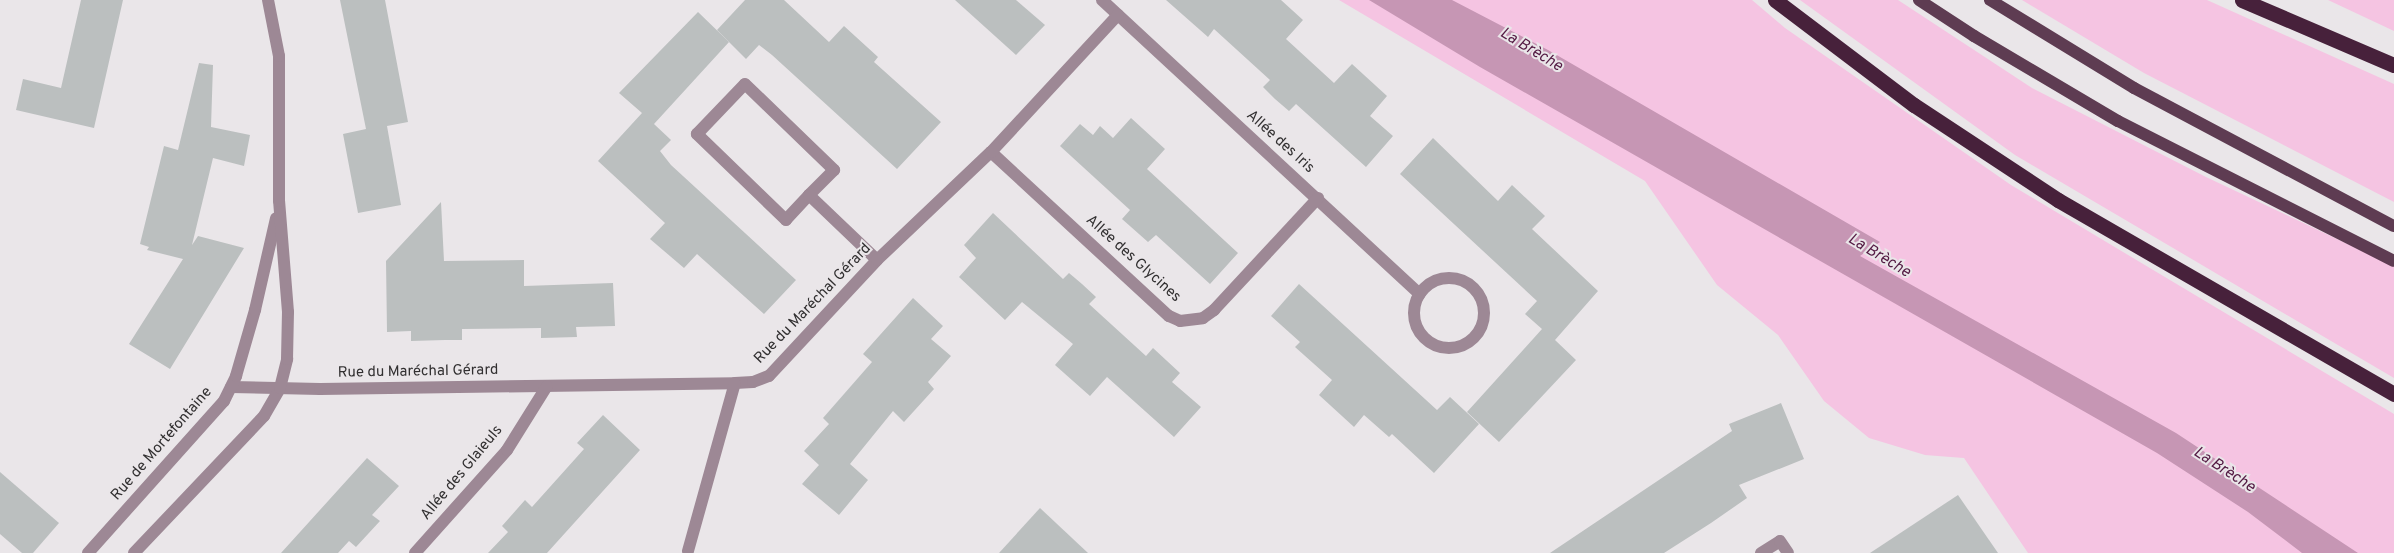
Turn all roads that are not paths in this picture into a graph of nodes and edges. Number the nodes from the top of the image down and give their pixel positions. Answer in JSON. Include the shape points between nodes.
{"nodes":[{"id":1,"x":268,"y":0,"type":"edge"},
{"id":2,"x":1102,"y":0,"type":"edge"},
{"id":3,"x":1775,"y":0,"type":"edge"},
{"id":4,"x":1919,"y":0,"type":"edge"},
{"id":5,"x":1990,"y":0,"type":"edge"},
{"id":6,"x":2242,"y":0,"type":"edge"},
{"id":7,"x":1118,"y":15,"type":"junction"},
{"id":8,"x":2394,"y":65,"type":"edge"},
{"id":9,"x":992,"y":152,"type":"junction"},
{"id":10,"x":809,"y":196,"type":"junction"},
{"id":11,"x":1318,"y":198,"type":"junction"},
{"id":12,"x":279,"y":201,"type":"junction"},
{"id":13,"x":2394,"y":226,"type":"edge"},
{"id":14,"x":876,"y":260,"type":"junction"},
{"id":15,"x":2394,"y":261,"type":"edge"},
{"id":16,"x":1420,"y":294,"type":"junction"},
{"id":17,"x":734,"y":383,"type":"junction"},
{"id":18,"x":547,"y":386,"type":"junction"},
{"id":19,"x":231,"y":387,"type":"junction"},
{"id":20,"x":280,"y":388,"type":"junction"},
{"id":21,"x":2394,"y":394,"type":"edge"},
{"id":22,"x":688,"y":551,"type":"dead end"},
{"id":23,"x":88,"y":553,"type":"edge"},
{"id":24,"x":134,"y":553,"type":"edge"},
{"id":25,"x":415,"y":553,"type":"edge"},
{"id":26,"x":1761,"y":553,"type":"edge"},
{"id":27,"x":1788,"y":553,"type":"edge"}],
"edges":[{"from":1,"to":12,"type":"street","name":"Rue de Mortefontaine","via":[[279,56]]},
{"from":2,"to":7,"type":"street"},
{"from":3,"to":21,"type":"highway","via":[[1914,105],[2058,200]]},
{"from":4,"to":15,"type":"main road","via":[[2118,121]]},
{"from":5,"to":13,"type":"main road","via":[[2134,88]]},
{"from":6,"to":8,"type":"highway"},
{"from":7,"to":9,"type":"street","name":"Rue du Maréchal Gérard"},
{"from":7,"to":11,"type":"street","name":"Allée des Iris"},
{"from":9,"to":11,"type":"street","name":"Allée des Glycines","via":[[1169,316],[1180,322],[1203,318],[1214,310]]},
{"from":9,"to":14,"type":"street","name":"Rue du Maréchal Gérard"},
{"from":10,"to":10,"type":"street","via":[[834,170],[745,84],[697,134],[786,220]]},
{"from":10,"to":14,"type":"street"},
{"from":11,"to":16,"type":"street","name":"Allée des Iris"},
{"from":12,"to":19,"type":"street","name":"Rue de Mortefontaine","via":[[264,275]]},
{"from":12,"to":20,"type":"street","name":"Rue de Mortefontaine","via":[[288,338]]},
{"from":14,"to":17,"type":"street","name":"Rue du Maréchal Gérard","via":[[769,376],[753,382]]},
{"from":16,"to":16,"type":"street","via":[[1415,317],[1425,339],[1436,345],[1459,347],[1478,332],[1484,309],[1480,298],[1463,281],[1439,280]]},
{"from":17,"to":18,"type":"street","name":"Rue du Maréchal Gérard"},
{"from":17,"to":22,"type":"street"},
{"from":18,"to":20,"type":"street","name":"Rue du Maréchal Gérard"},
{"from":18,"to":25,"type":"street","name":"Allée des Glaieuls","via":[[507,450]]},
{"from":19,"to":20,"type":"street","name":"Rue du Maréchal Gérard"},
{"from":19,"to":23,"type":"street","name":"Rue de Mortefontaine","via":[[215,414]]},
{"from":20,"to":24,"type":"street","name":"Rue de Mortefontaine","via":[[264,416]]},
{"from":26,"to":27,"type":"street","via":[[1780,541]]}]}
